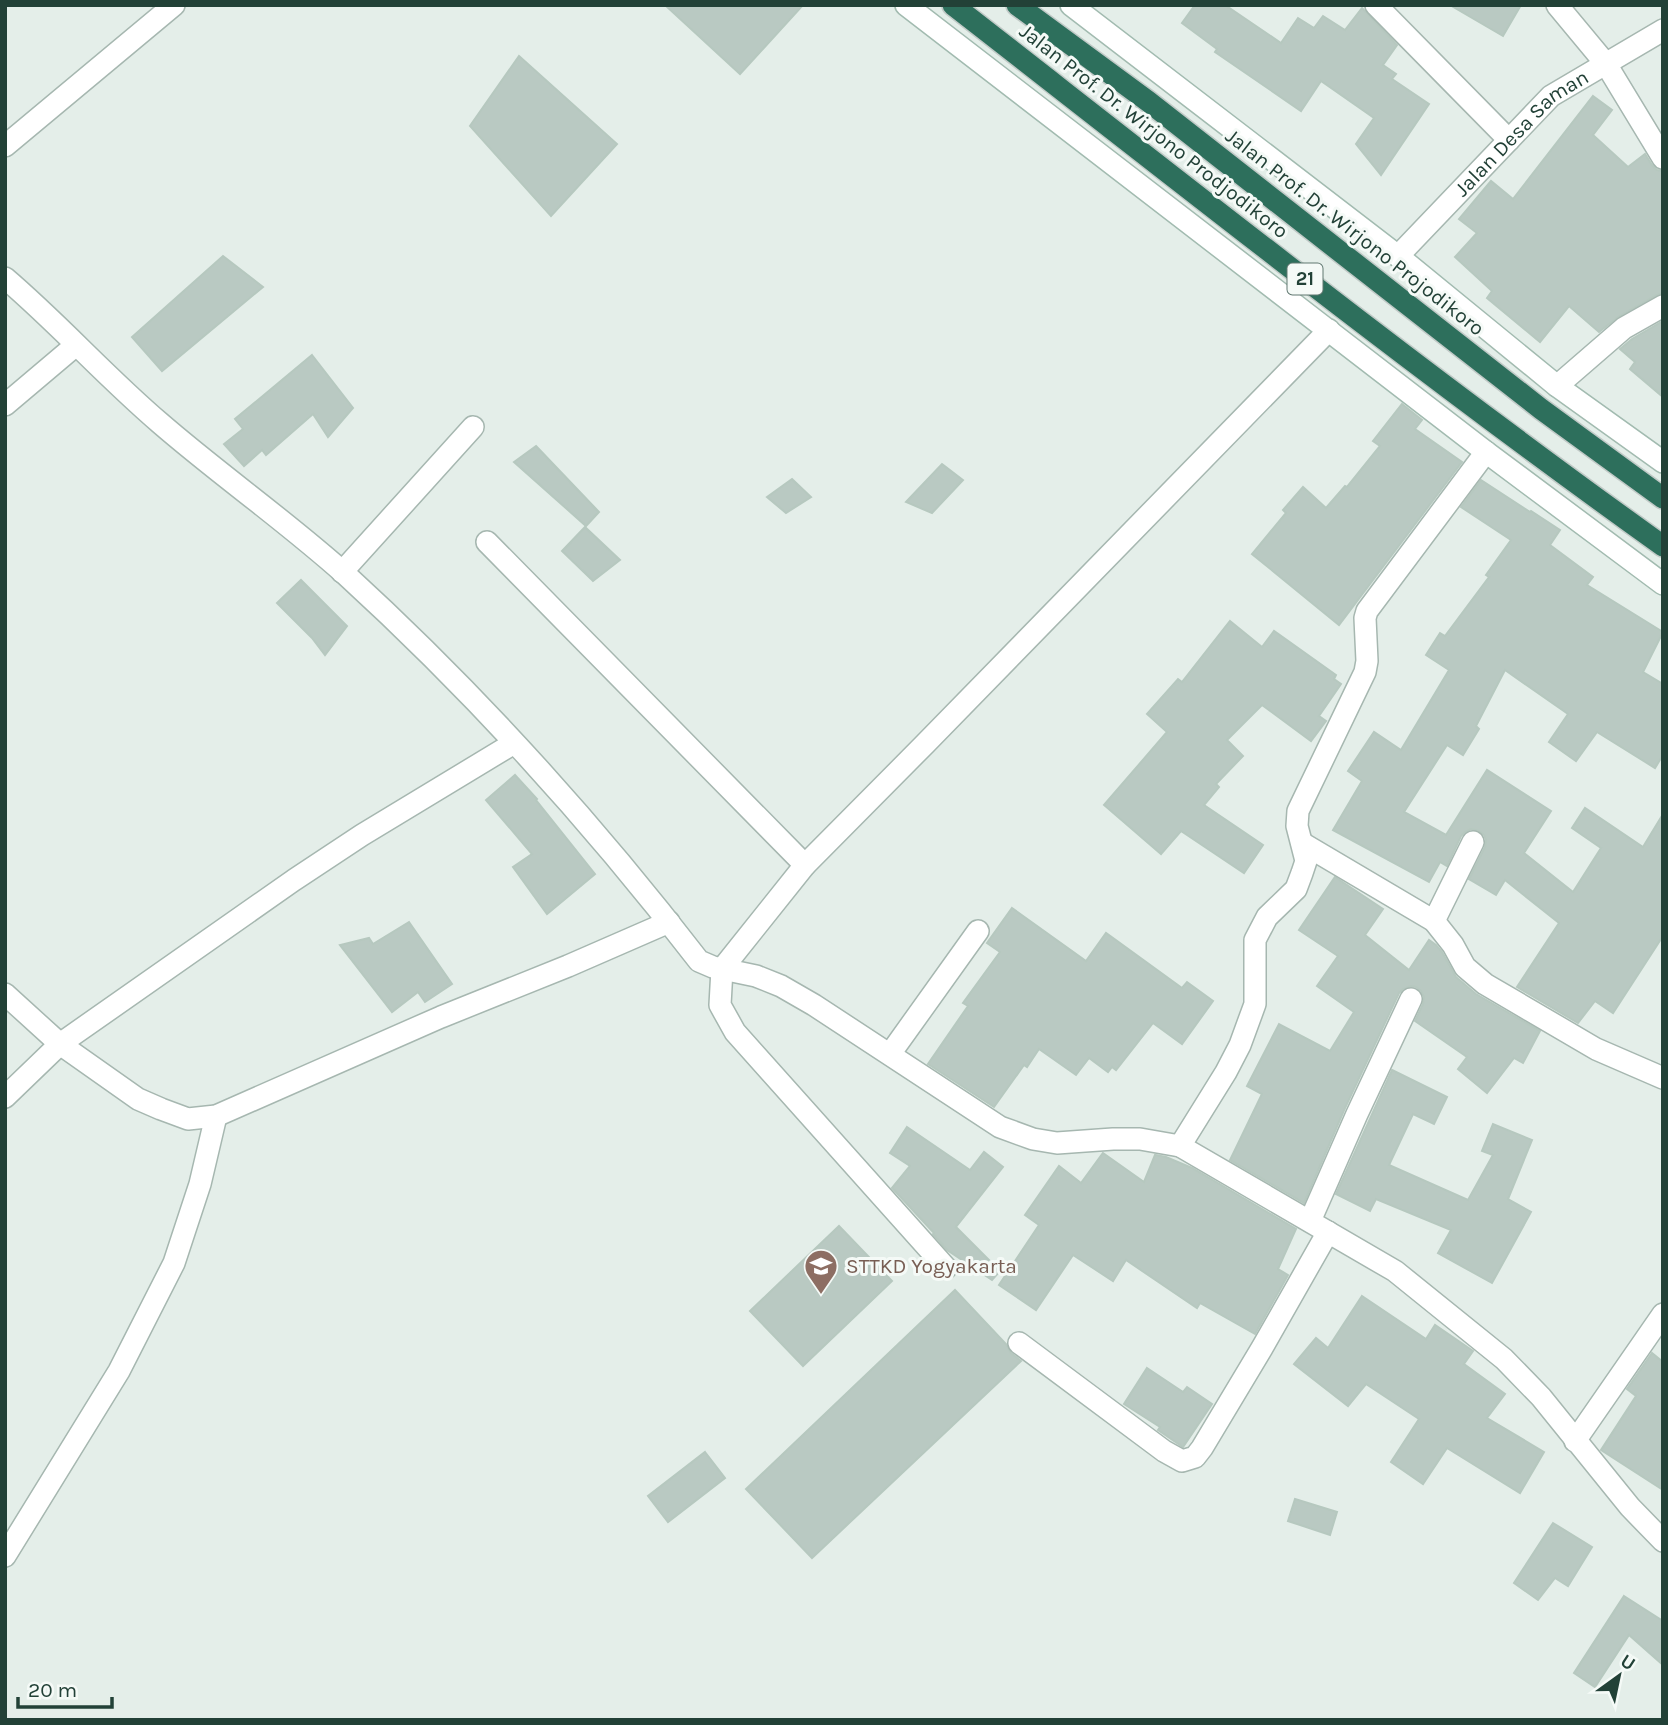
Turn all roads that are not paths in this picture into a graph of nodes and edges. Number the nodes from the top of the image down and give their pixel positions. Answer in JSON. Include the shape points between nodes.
{"nodes":[{"id":1,"x":174,"y":5,"type":"edge"},
{"id":2,"x":906,"y":5,"type":"edge"},
{"id":3,"x":953,"y":5,"type":"edge"},
{"id":4,"x":1017,"y":5,"type":"edge"},
{"id":5,"x":1071,"y":5,"type":"edge"},
{"id":6,"x":1376,"y":5,"type":"edge"},
{"id":7,"x":1557,"y":5,"type":"edge"},
{"id":8,"x":1663,"y":30,"type":"edge"},
{"id":9,"x":1606,"y":64,"type":"junction"},
{"id":10,"x":1509,"y":140,"type":"junction"},
{"id":11,"x":5,"y":145,"type":"edge"},
{"id":12,"x":1663,"y":158,"type":"edge"},
{"id":13,"x":1398,"y":256,"type":"junction"},
{"id":14,"x":5,"y":278,"type":"edge"},
{"id":15,"x":1663,"y":306,"type":"edge"},
{"id":16,"x":1329,"y":330,"type":"junction"},
{"id":17,"x":76,"y":345,"type":"junction"},
{"id":18,"x":1557,"y":386,"type":"junction"},
{"id":19,"x":5,"y":405,"type":"edge"},
{"id":20,"x":473,"y":427,"type":"dead end"},
{"id":21,"x":1486,"y":452,"type":"junction"},
{"id":22,"x":1663,"y":462,"type":"edge"},
{"id":23,"x":1663,"y":498,"type":"edge"},
{"id":24,"x":487,"y":542,"type":"dead end"},
{"id":25,"x":1663,"y":546,"type":"edge"},
{"id":26,"x":342,"y":572,"type":"junction"},
{"id":27,"x":1663,"y":584,"type":"edge"},
{"id":28,"x":514,"y":743,"type":"junction"},
{"id":29,"x":1473,"y":842,"type":"dead end"},
{"id":30,"x":1302,"y":843,"type":"junction"},
{"id":31,"x":805,"y":865,"type":"junction"},
{"id":32,"x":1434,"y":921,"type":"junction"},
{"id":33,"x":669,"y":922,"type":"junction"},
{"id":34,"x":978,"y":931,"type":"dead end"},
{"id":35,"x":722,"y":969,"type":"junction"},
{"id":36,"x":5,"y":995,"type":"edge"},
{"id":37,"x":1411,"y":999,"type":"dead end"},
{"id":38,"x":60,"y":1044,"type":"junction"},
{"id":39,"x":890,"y":1055,"type":"junction"},
{"id":40,"x":1663,"y":1078,"type":"edge"},
{"id":41,"x":5,"y":1097,"type":"edge"},
{"id":42,"x":216,"y":1116,"type":"junction"},
{"id":43,"x":1180,"y":1146,"type":"junction"},
{"id":44,"x":1319,"y":1226,"type":"junction"},
{"id":45,"x":946,"y":1268,"type":"dead end"},
{"id":46,"x":1660,"y":1323,"type":"edge"},
{"id":47,"x":1019,"y":1343,"type":"dead end"},
{"id":48,"x":1575,"y":1441,"type":"junction"},
{"id":49,"x":1663,"y":1541,"type":"edge"},
{"id":50,"x":5,"y":1556,"type":"edge"}],
"edges":[{"from":1,"to":11,"type":"street"},
{"from":2,"to":16,"type":"street"},
{"from":3,"to":25,"type":"highway","name":"Jalan Prof. Dr. Wirjono Prodjodikoro","number":"21","via":[[1357,320]]},
{"from":4,"to":23,"type":"highway","name":"Jalan Prof. Dr. Wirjono Projodikoro","number":"21"},
{"from":5,"to":13,"type":"street"},
{"from":6,"to":10,"type":"street"},
{"from":7,"to":9,"type":"street"},
{"from":8,"to":9,"type":"street","name":"Jalan Desa Saman"},
{"from":9,"to":10,"type":"street","name":"Jalan Desa Saman","via":[[1550,96]]},
{"from":9,"to":12,"type":"street"},
{"from":10,"to":13,"type":"street","name":"Jalan Desa Saman"},
{"from":13,"to":18,"type":"street"},
{"from":14,"to":17,"type":"street"},
{"from":15,"to":18,"type":"street","via":[[1624,328]]},
{"from":16,"to":21,"type":"street"},
{"from":16,"to":31,"type":"street"},
{"from":17,"to":19,"type":"street"},
{"from":17,"to":26,"type":"street","via":[[159,422]]},
{"from":18,"to":22,"type":"street"},
{"from":20,"to":26,"type":"street"},
{"from":21,"to":27,"type":"street"},
{"from":21,"to":30,"type":"street","via":[[1367,611],[1365,672],[1298,811]]},
{"from":24,"to":31,"type":"street"},
{"from":26,"to":28,"type":"street"},
{"from":28,"to":33,"type":"street"},
{"from":28,"to":38,"type":"street","via":[[294,880]]},
{"from":29,"to":32,"type":"street"},
{"from":30,"to":32,"type":"street"},
{"from":30,"to":43,"type":"street","via":[[1306,861],[1296,889],[1267,917],[1255,940],[1255,1004],[1240,1045]]},
{"from":31,"to":35,"type":"street"},
{"from":32,"to":40,"type":"street","via":[[1465,967],[1485,984],[1596,1049]]},
{"from":33,"to":35,"type":"street","via":[[699,961]]},
{"from":33,"to":42,"type":"street"},
{"from":34,"to":39,"type":"street"},
{"from":35,"to":39,"type":"street","via":[[781,986]]},
{"from":35,"to":45,"type":"street","via":[[720,1005],[735,1032]]},
{"from":36,"to":38,"type":"street"},
{"from":37,"to":44,"type":"street","via":[[1357,1114]]},
{"from":38,"to":41,"type":"street"},
{"from":38,"to":42,"type":"street","via":[[138,1099],[188,1119]]},
{"from":39,"to":43,"type":"street","via":[[1000,1127],[1032,1139],[1057,1143],[1140,1139]]},
{"from":42,"to":50,"type":"street","via":[[174,1263],[119,1371]]},
{"from":43,"to":44,"type":"street"},
{"from":44,"to":47,"type":"street","via":[[1255,1359],[1195,1457],[1182,1461],[1164,1451]]},
{"from":44,"to":48,"type":"street","via":[[1395,1271],[1504,1359]]},
{"from":46,"to":48,"type":"street"},
{"from":48,"to":49,"type":"street"}]}
